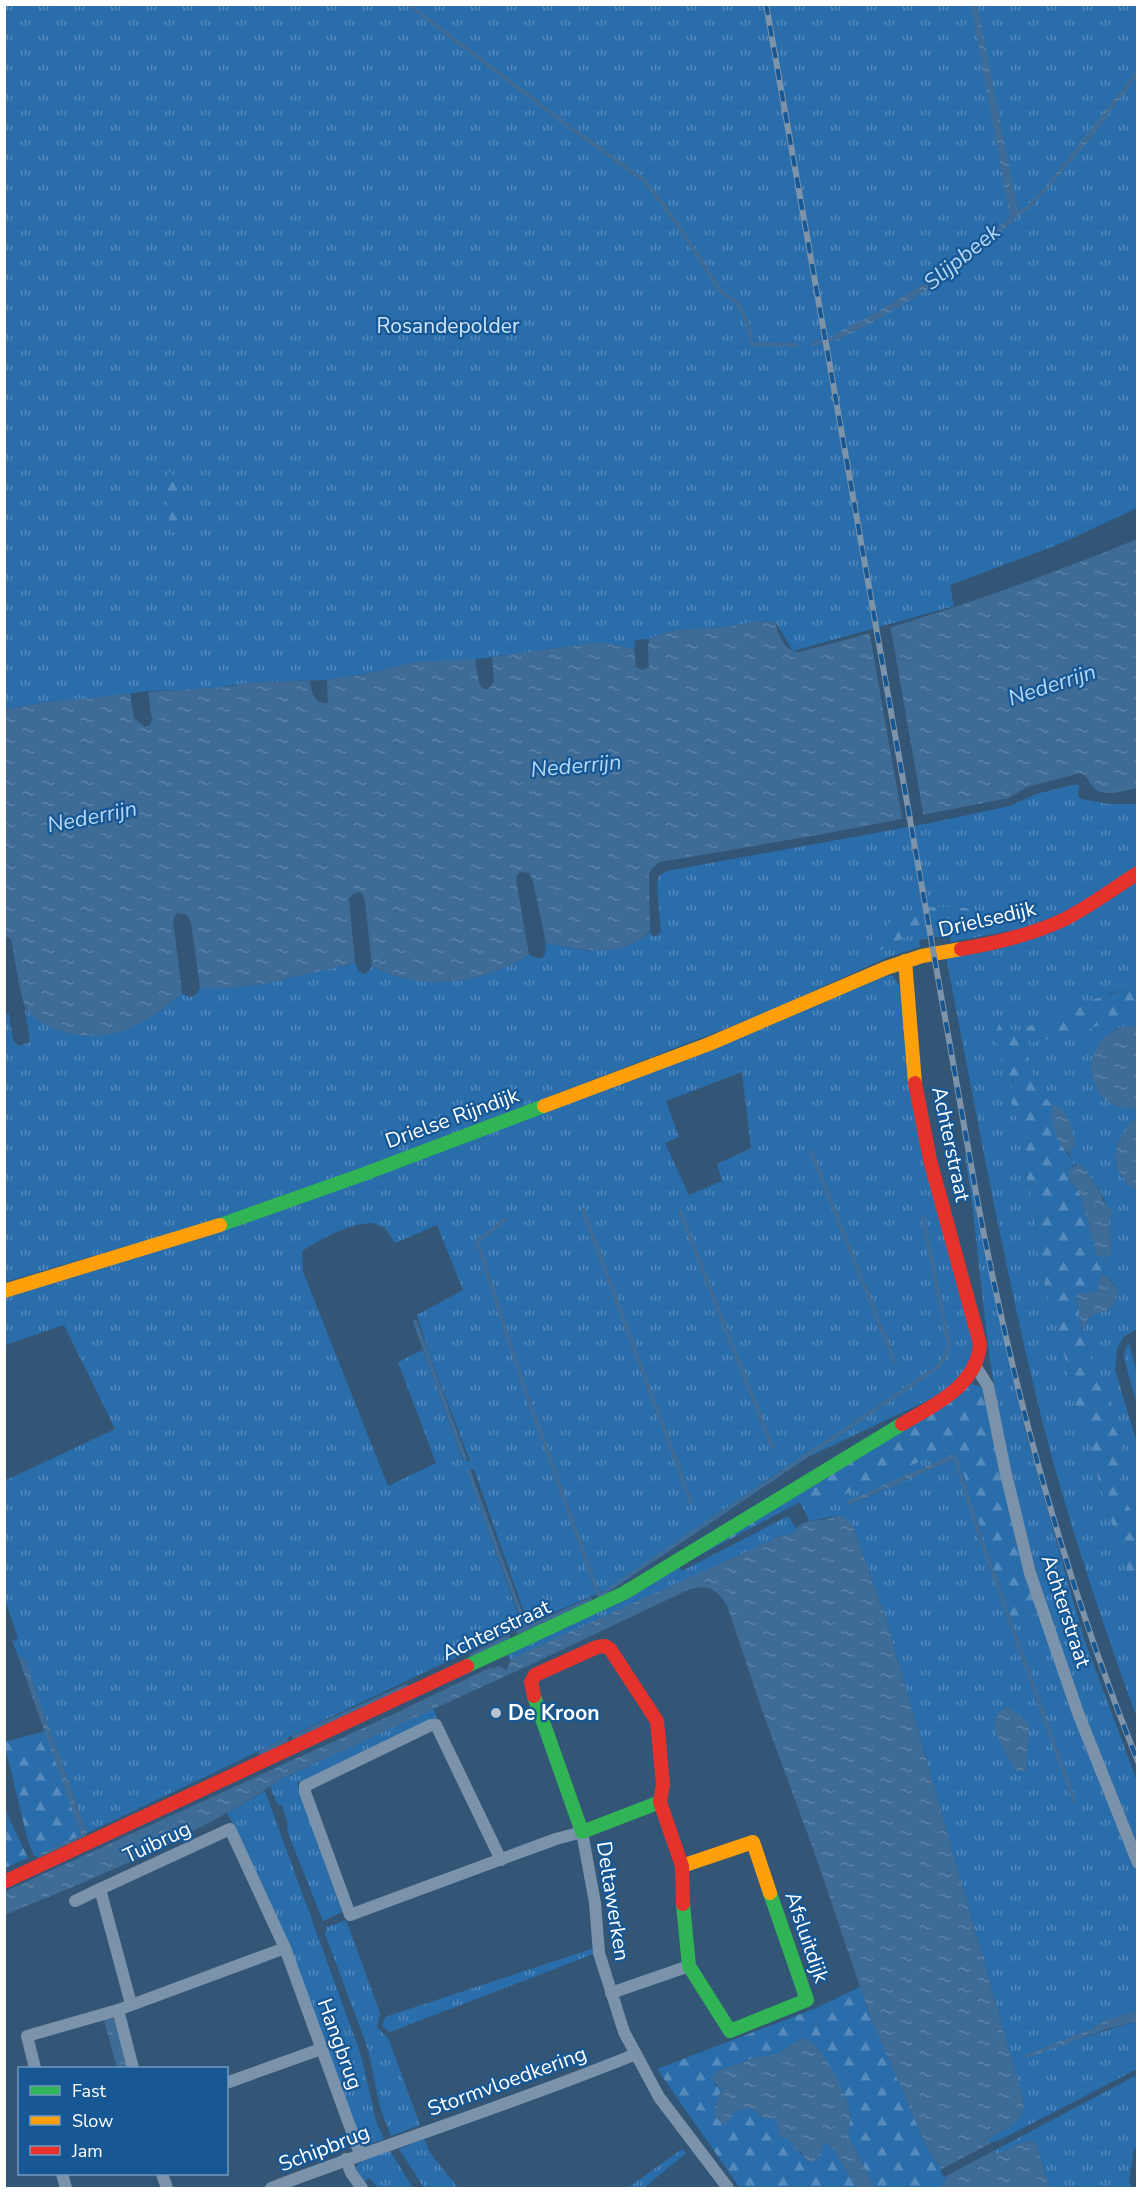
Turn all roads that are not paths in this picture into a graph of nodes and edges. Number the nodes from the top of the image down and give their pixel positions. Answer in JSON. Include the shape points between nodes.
{"nodes":[{"id":1,"x":1137,"y":873,"type":"edge"},
{"id":2,"x":905,"y":962,"type":"junction"},
{"id":3,"x":4,"y":1291,"type":"edge"},
{"id":4,"x":976,"y":1366,"type":"junction"},
{"id":5,"x":660,"y":1802,"type":"junction"},
{"id":6,"x":230,"y":1829,"type":"joint"},
{"id":7,"x":582,"y":1832,"type":"junction"},
{"id":8,"x":501,"y":1860,"type":"junction"},
{"id":9,"x":1137,"y":1863,"type":"edge"},
{"id":10,"x":682,"y":1866,"type":"junction"},
{"id":11,"x":4,"y":1882,"type":"edge"},
{"id":12,"x":100,"y":1889,"type":"junction"},
{"id":13,"x":75,"y":1901,"type":"dead end"},
{"id":14,"x":285,"y":1948,"type":"junction"},
{"id":15,"x":688,"y":1966,"type":"junction"},
{"id":16,"x":611,"y":1993,"type":"junction"},
{"id":17,"x":131,"y":2004,"type":"junction"},
{"id":18,"x":118,"y":2010,"type":"junction"},
{"id":19,"x":321,"y":2049,"type":"junction"},
{"id":20,"x":636,"y":2054,"type":"junction"},
{"id":21,"x":35,"y":2067,"type":"edge"},
{"id":22,"x":134,"y":2067,"type":"edge"},
{"id":23,"x":228,"y":2082,"type":"edge"},
{"id":24,"x":391,"y":2143,"type":"joint"},
{"id":25,"x":360,"y":2154,"type":"junction"},
{"id":26,"x":346,"y":2159,"type":"junction"},
{"id":27,"x":271,"y":2188,"type":"edge"},
{"id":28,"x":362,"y":2188,"type":"edge"},
{"id":29,"x":728,"y":2188,"type":"edge"}],
"edges":[{"from":1,"to":2,"type":"street","name":"Drielsedijk","via":[[1065,918],[1036,931]]},
{"from":2,"to":3,"type":"street","name":"Drielse Rijndijk","via":[[709,1044],[353,1178],[212,1227]]},
{"from":2,"to":4,"type":"street","name":"Achterstraat","via":[[917,1094],[929,1157],[977,1326],[980,1345]]},
{"from":4,"to":9,"type":"street","name":"Achterstraat","via":[[988,1386],[1030,1573],[1078,1713]]},
{"from":4,"to":11,"type":"street","name":"Achterstraat","via":[[948,1396],[624,1593]]},
{"from":5,"to":7,"type":"street"},
{"from":5,"to":7,"type":"street","via":[[663,1784],[657,1721],[610,1650],[597,1647],[535,1675],[531,1682]]},
{"from":5,"to":10,"type":"street","name":"Afsluitdijk"},
{"from":6,"to":12,"type":"street","name":"Tuibrug"},
{"from":6,"to":14,"type":"street","name":"Hangbrug"},
{"from":7,"to":8,"type":"street","name":"Deltawerken"},
{"from":7,"to":16,"type":"street","name":"Deltawerken","via":[[599,1953]]},
{"from":8,"to":8,"type":"street","name":"Deltawerken","via":[[350,1915],[305,1786],[431,1725],[438,1728]]},
{"from":10,"to":15,"type":"street","name":"Afsluitdijk"},
{"from":10,"to":15,"type":"street","name":"Afsluitdijk","via":[[753,1842],[807,2000],[730,2031]]},
{"from":12,"to":13,"type":"street","name":"Tuibrug"},
{"from":12,"to":17,"type":"street"},
{"from":14,"to":17,"type":"street"},
{"from":14,"to":19,"type":"street","name":"Hangbrug"},
{"from":15,"to":16,"type":"street"},
{"from":16,"to":20,"type":"street","name":"Deltawerken"},
{"from":17,"to":18,"type":"street"},
{"from":18,"to":21,"type":"street","via":[[27,2037]]},
{"from":18,"to":22,"type":"street"},
{"from":19,"to":23,"type":"street"},
{"from":19,"to":25,"type":"street","name":"Hangbrug"},
{"from":20,"to":24,"type":"street","name":"Stormvloedkering","via":[[579,2078]]},
{"from":20,"to":29,"type":"street","name":"Deltawerken","via":[[659,2097]]},
{"from":24,"to":25,"type":"street","name":"Schipbrug"},
{"from":25,"to":26,"type":"street","name":"Schipbrug"},
{"from":26,"to":27,"type":"street","name":"Schipbrug"},
{"from":26,"to":28,"type":"street"}]}
